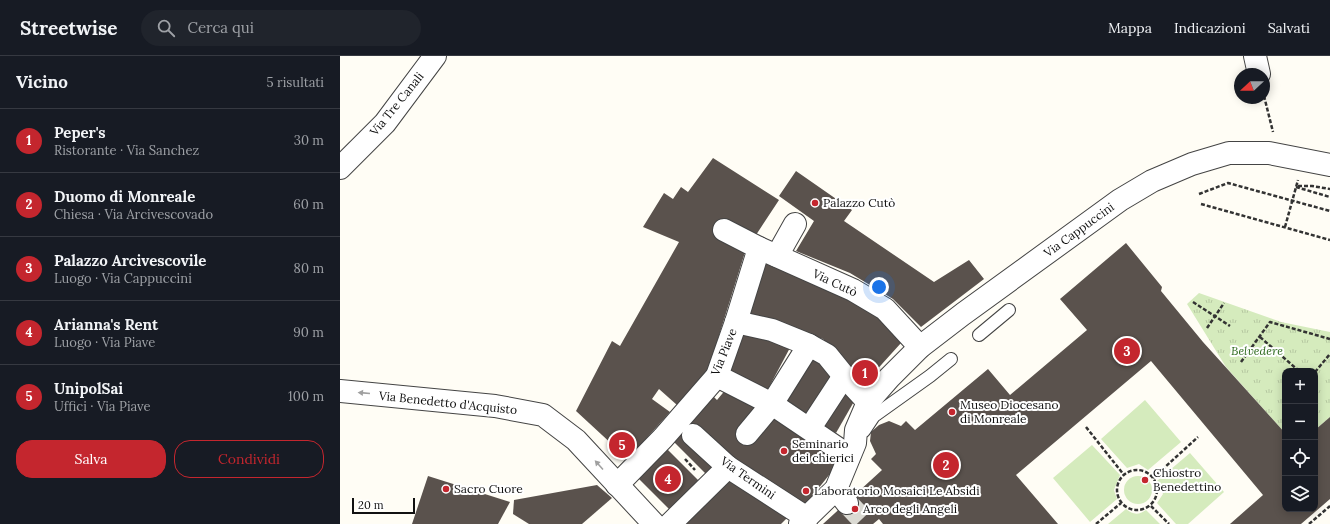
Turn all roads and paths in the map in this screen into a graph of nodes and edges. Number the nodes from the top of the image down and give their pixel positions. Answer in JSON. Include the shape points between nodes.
{"nodes":[{"id":1,"x":435,"y":56,"type":"edge"},
{"id":2,"x":1254,"y":56,"type":"edge"},
{"id":3,"x":1257,"y":68,"type":"edge"},
{"id":4,"x":1266,"y":104,"type":"edge"},
{"id":5,"x":1274,"y":135,"type":"dead end"},
{"id":6,"x":1330,"y":165,"type":"edge"},
{"id":7,"x":340,"y":168,"type":"edge"},
{"id":8,"x":1300,"y":173,"type":"dead end"},
{"id":9,"x":1296,"y":187,"type":"junction"},
{"id":10,"x":1330,"y":189,"type":"edge"},
{"id":11,"x":1199,"y":194,"type":"dead end"},
{"id":12,"x":1330,"y":197,"type":"edge"},
{"id":13,"x":1292,"y":200,"type":"junction"},
{"id":14,"x":1201,"y":204,"type":"dead end"},
{"id":15,"x":1330,"y":211,"type":"edge"},
{"id":16,"x":795,"y":224,"type":"dead end"},
{"id":17,"x":1285,"y":227,"type":"junction"},
{"id":18,"x":724,"y":230,"type":"dead end"},
{"id":19,"x":1330,"y":240,"type":"edge"},
{"id":20,"x":768,"y":252,"type":"junction"},
{"id":21,"x":1194,"y":302,"type":"dead end"},
{"id":22,"x":1224,"y":303,"type":"dead end"},
{"id":23,"x":1009,"y":310,"type":"dead end"},
{"id":24,"x":1215,"y":316,"type":"junction"},
{"id":25,"x":736,"y":322,"type":"junction"},
{"id":26,"x":1230,"y":326,"type":"dead end"},
{"id":27,"x":1207,"y":328,"type":"dead end"},
{"id":28,"x":979,"y":335,"type":"dead end"},
{"id":29,"x":1260,"y":336,"type":"junction"},
{"id":30,"x":1330,"y":339,"type":"edge"},
{"id":31,"x":809,"y":344,"type":"junction"},
{"id":32,"x":920,"y":347,"type":"junction"},
{"id":33,"x":1330,"y":354,"type":"edge"},
{"id":34,"x":951,"y":359,"type":"dead end"},
{"id":35,"x":1241,"y":362,"type":"dead end"},
{"id":36,"x":1296,"y":368,"type":"edge"},
{"id":37,"x":1318,"y":368,"type":"edge"},
{"id":38,"x":717,"y":376,"type":"junction"},
{"id":39,"x":844,"y":376,"type":"junction"},
{"id":40,"x":340,"y":391,"type":"edge"},
{"id":41,"x":868,"y":402,"type":"junction"},
{"id":42,"x":772,"y":404,"type":"junction"},
{"id":43,"x":685,"y":427,"type":"junction"},
{"id":44,"x":1086,"y":427,"type":"dead end"},
{"id":45,"x":810,"y":428,"type":"junction"},
{"id":46,"x":747,"y":434,"type":"dead end"},
{"id":47,"x":1198,"y":437,"type":"dead end"},
{"id":48,"x":663,"y":438,"type":"junction"},
{"id":49,"x":852,"y":450,"type":"junction"},
{"id":50,"x":728,"y":467,"type":"junction"},
{"id":51,"x":1124,"y":475,"type":"junction"},
{"id":52,"x":1153,"y":478,"type":"junction"},
{"id":53,"x":616,"y":485,"type":"junction"},
{"id":54,"x":711,"y":485,"type":"junction"},
{"id":55,"x":1121,"y":504,"type":"junction"},
{"id":56,"x":1151,"y":506,"type":"junction"},
{"id":57,"x":1330,"y":506,"type":"edge"},
{"id":58,"x":803,"y":521,"type":"edge"},
{"id":59,"x":654,"y":524,"type":"edge"},
{"id":60,"x":670,"y":524,"type":"edge"},
{"id":61,"x":1096,"y":524,"type":"edge"},
{"id":62,"x":1169,"y":524,"type":"edge"},
{"id":63,"x":1309,"y":524,"type":"edge"}],
"edges":[{"from":1,"to":7,"type":"street","name":"Via Tre Canali","via":[[384,123]]},
{"from":2,"to":3,"type":"street"},
{"from":4,"to":5,"type":"path"},
{"from":6,"to":32,"type":"street","name":"Via Cappuccini","via":[[1269,154],[1229,153],[1192,164],[1152,181],[1114,205]]},
{"from":8,"to":9,"type":"path"},
{"from":9,"to":10,"type":"path"},
{"from":9,"to":12,"type":"path"},
{"from":9,"to":13,"type":"path"},
{"from":11,"to":13,"type":"path","via":[[1228,183]]},
{"from":13,"to":15,"type":"path"},
{"from":13,"to":17,"type":"path"},
{"from":14,"to":17,"type":"path"},
{"from":16,"to":20,"type":"street","name":"Via Piave"},
{"from":17,"to":19,"type":"path"},
{"from":18,"to":20,"type":"street"},
{"from":20,"to":25,"type":"street","name":"Via Piave"},
{"from":20,"to":32,"type":"street","name":"Via Cutò","via":[[853,290],[885,309]]},
{"from":21,"to":24,"type":"path"},
{"from":22,"to":24,"type":"path"},
{"from":23,"to":28,"type":"lane"},
{"from":24,"to":26,"type":"path"},
{"from":24,"to":27,"type":"path"},
{"from":25,"to":31,"type":"street","via":[[772,330]]},
{"from":25,"to":38,"type":"street","name":"Via Piave"},
{"from":29,"to":30,"type":"path","via":[[1270,322]]},
{"from":29,"to":35,"type":"path"},
{"from":29,"to":36,"type":"path"},
{"from":31,"to":39,"type":"street","via":[[827,355]]},
{"from":31,"to":42,"type":"street"},
{"from":32,"to":41,"type":"street","name":"Via Cappuccini"},
{"from":33,"to":37,"type":"path"},
{"from":34,"to":49,"type":"lane","via":[[874,416]]},
{"from":38,"to":42,"type":"street"},
{"from":38,"to":43,"type":"street","name":"Via Piave"},
{"from":39,"to":41,"type":"street"},
{"from":39,"to":45,"type":"street"},
{"from":53,"to":40,"type":"street","name":"Via Benedetto d'Acquisto","one_way":true,"via":[[576,440],[543,415],[495,406]]},
{"from":41,"to":49,"type":"street","via":[[856,430]]},
{"from":42,"to":45,"type":"street"},
{"from":42,"to":46,"type":"street"},
{"from":43,"to":48,"type":"street","name":"Via Piave"},
{"from":43,"to":50,"type":"street","name":"Via Termini"},
{"from":44,"to":51,"type":"path"},
{"from":45,"to":49,"type":"street"},
{"from":47,"to":52,"type":"path"},
{"from":48,"to":53,"type":"street","name":"Via Piave"},
{"from":48,"to":54,"type":"path"},
{"from":49,"to":58,"type":"street","via":[[841,496]]},
{"from":50,"to":54,"type":"street"},
{"from":50,"to":58,"type":"street","name":"Via Termini"},
{"from":51,"to":52,"type":"path","via":[[1139,470]]},
{"from":51,"to":55,"type":"path","via":[[1117,487]]},
{"from":52,"to":56,"type":"path","via":[[1157,485],[1157,493]]},
{"from":53,"to":59,"type":"street","name":"Via Benedetto d'Acquisto"},
{"from":54,"to":60,"type":"street"},
{"from":55,"to":56,"type":"path","via":[[1133,510],[1143,510]]},
{"from":55,"to":61,"type":"path"},
{"from":56,"to":62,"type":"path"},
{"from":57,"to":63,"type":"path"}]}
